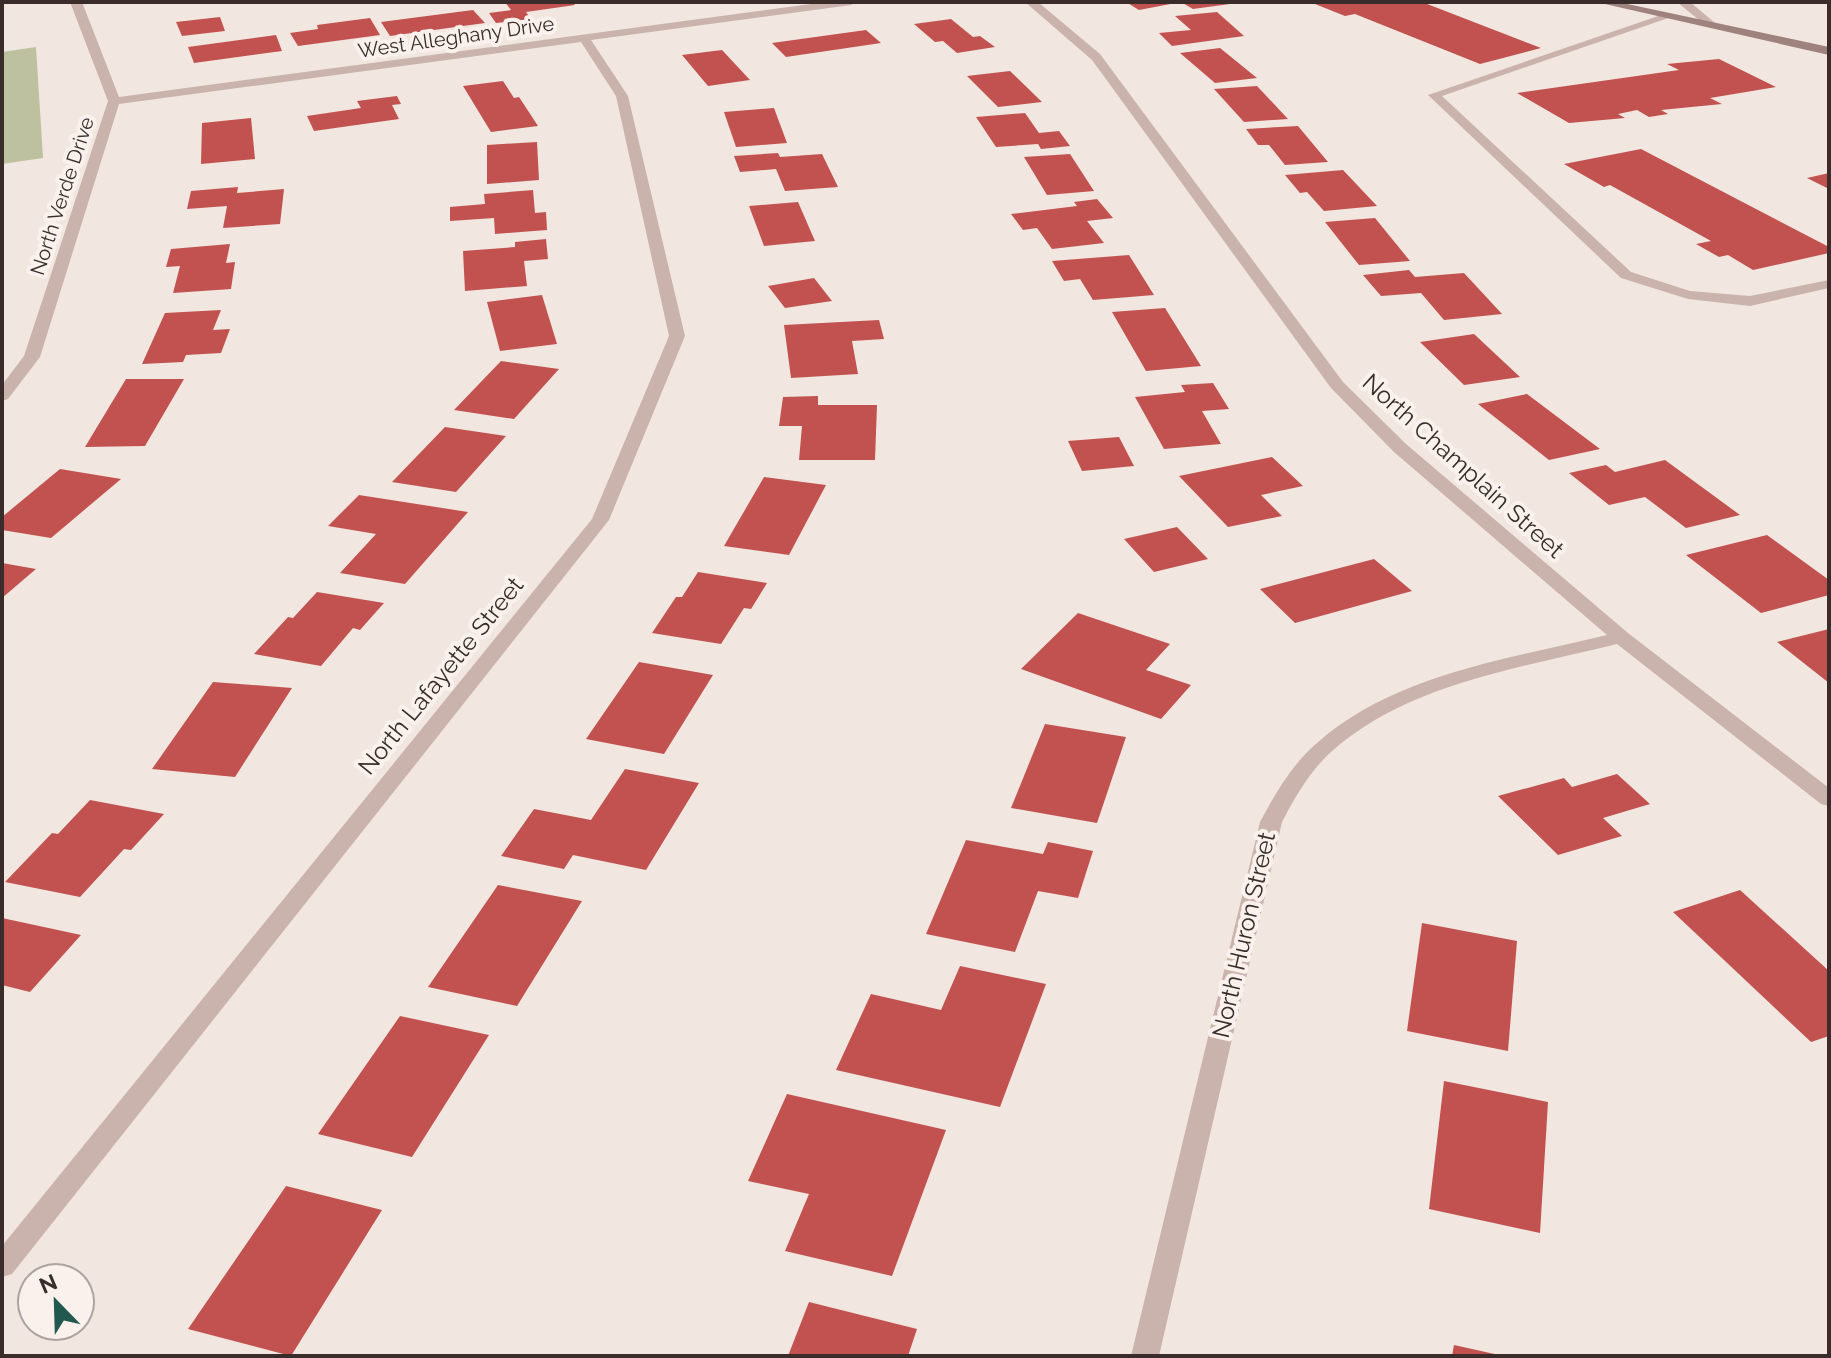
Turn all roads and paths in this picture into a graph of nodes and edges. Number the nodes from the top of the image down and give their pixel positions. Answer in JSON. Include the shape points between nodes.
{"nodes":[{"id":1,"x":76,"y":2,"type":"edge"},
{"id":2,"x":851,"y":2,"type":"edge"},
{"id":3,"x":1031,"y":2,"type":"edge"},
{"id":4,"x":1602,"y":2,"type":"edge"},
{"id":5,"x":1683,"y":2,"type":"edge"},
{"id":6,"x":1671,"y":15,"type":"junction"},
{"id":7,"x":1709,"y":23,"type":"junction"},
{"id":8,"x":584,"y":38,"type":"junction"},
{"id":9,"x":1829,"y":51,"type":"edge"},
{"id":10,"x":114,"y":101,"type":"junction"},
{"id":11,"x":1829,"y":284,"type":"edge"},
{"id":12,"x":2,"y":396,"type":"edge"},
{"id":13,"x":1621,"y":637,"type":"junction"},
{"id":14,"x":1829,"y":799,"type":"edge"},
{"id":15,"x":2,"y":1266,"type":"edge"},
{"id":16,"x":1145,"y":1356,"type":"edge"}],
"edges":[{"from":1,"to":10,"type":"street","name":"North Verde Drive"},
{"from":2,"to":8,"type":"street","name":"West Alleghany Drive"},
{"from":3,"to":13,"type":"street","name":"North Champlain Street","via":[[1096,57],[1337,385],[1451,494]]},
{"from":4,"to":6,"type":"street"},
{"from":5,"to":7,"type":"street"},
{"from":6,"to":7,"type":"street"},
{"from":6,"to":11,"type":"street","via":[[1434,95],[1626,275],[1688,295],[1750,301]]},
{"from":7,"to":9,"type":"street"},
{"from":8,"to":10,"type":"street","name":"West Alleghany Drive"},
{"from":8,"to":15,"type":"street","name":"North Lafayette Street","via":[[622,96],[677,336],[600,520]]},
{"from":10,"to":12,"type":"street","name":"North Verde Drive","via":[[32,357]]},
{"from":13,"to":14,"type":"street","name":"North Champlain Street"},
{"from":13,"to":16,"type":"street","name":"North Huron Street","via":[[1429,688],[1387,705],[1324,747],[1291,785],[1271,822]]}]}
